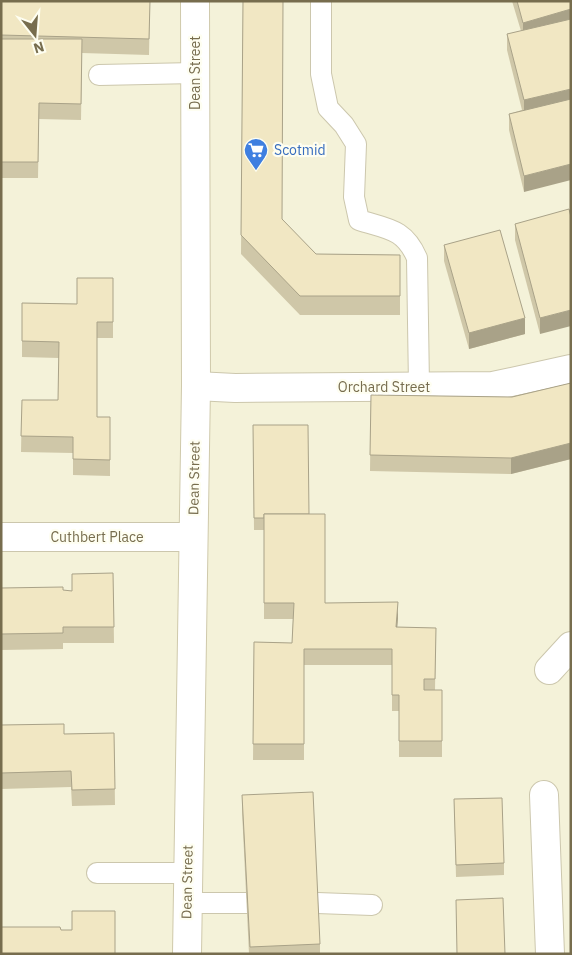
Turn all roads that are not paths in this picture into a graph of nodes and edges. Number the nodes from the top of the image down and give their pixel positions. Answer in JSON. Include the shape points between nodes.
{"nodes":[{"id":1,"x":195,"y":1,"type":"edge"},
{"id":2,"x":320,"y":1,"type":"edge"},
{"id":3,"x":195,"y":73,"type":"junction"},
{"id":4,"x":99,"y":75,"type":"dead end"},
{"id":5,"x":571,"y":369,"type":"edge"},
{"id":6,"x":196,"y":386,"type":"junction"},
{"id":7,"x":419,"y":386,"type":"junction"},
{"id":8,"x":1,"y":536,"type":"edge"},
{"id":9,"x":192,"y":537,"type":"junction"},
{"id":10,"x":571,"y":646,"type":"edge"},
{"id":11,"x":549,"y":670,"type":"dead end"},
{"id":12,"x":544,"y":795,"type":"dead end"},
{"id":13,"x":187,"y":873,"type":"junction"},
{"id":14,"x":98,"y":874,"type":"dead end"},
{"id":15,"x":559,"y":895,"type":"edge"},
{"id":16,"x":246,"y":903,"type":"edge"},
{"id":17,"x":318,"y":903,"type":"edge"},
{"id":18,"x":187,"y":904,"type":"junction"},
{"id":19,"x":372,"y":905,"type":"dead end"},
{"id":20,"x":187,"y":954,"type":"edge"},
{"id":21,"x":550,"y":954,"type":"edge"}],
"edges":[{"from":1,"to":3,"type":"main road","name":"Dean Street"},
{"from":2,"to":7,"type":"lane","via":[[321,74],[328,108],[356,144],[354,197],[359,220],[400,233],[412,246],[417,258]]},
{"from":3,"to":4,"type":"lane"},
{"from":3,"to":6,"type":"main road","name":"Dean Street"},
{"from":5,"to":7,"type":"main road","name":"Orchard Street","via":[[493,386]]},
{"from":6,"to":7,"type":"main road","name":"Orchard Street"},
{"from":6,"to":9,"type":"main road","name":"Dean Street"},
{"from":8,"to":9,"type":"main road","name":"Cuthbert Place"},
{"from":9,"to":13,"type":"main road","name":"Dean Street"},
{"from":10,"to":11,"type":"main road"},
{"from":12,"to":15,"type":"main road"},
{"from":13,"to":14,"type":"lane"},
{"from":13,"to":18,"type":"main road","name":"Dean Street"},
{"from":15,"to":21,"type":"main road"},
{"from":16,"to":18,"type":"lane"},
{"from":17,"to":19,"type":"lane"},
{"from":18,"to":20,"type":"main road","name":"Dean Street"}]}
